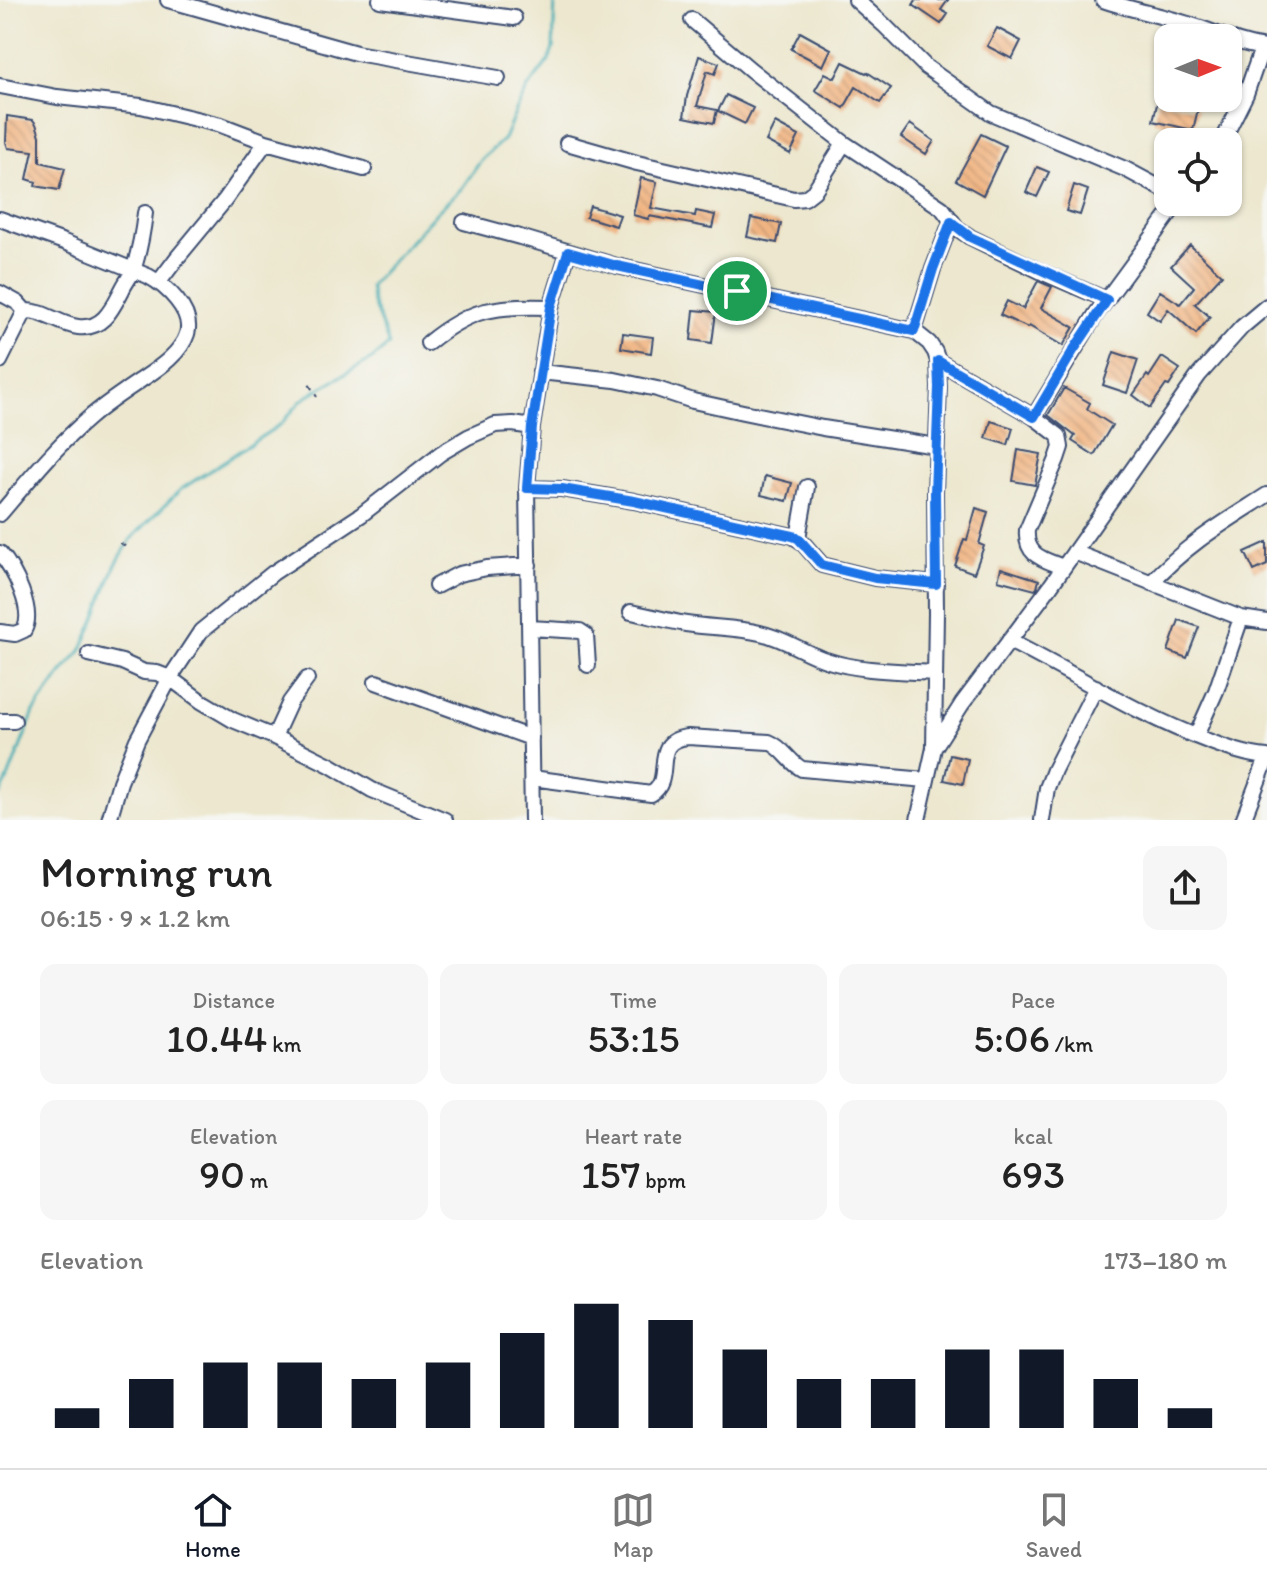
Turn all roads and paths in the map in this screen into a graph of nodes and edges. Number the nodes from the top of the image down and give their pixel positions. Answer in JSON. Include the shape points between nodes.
{"nodes":[{"id":1,"x":168,"y":0,"type":"edge"},
{"id":2,"x":380,"y":0,"type":"edge"},
{"id":3,"x":856,"y":0,"type":"edge"},
{"id":4,"x":1103,"y":0,"type":"edge"},
{"id":5,"x":514,"y":18,"type":"dead end"},
{"id":6,"x":692,"y":20,"type":"dead end"},
{"id":7,"x":1265,"y":48,"type":"edge"},
{"id":8,"x":498,"y":78,"type":"dead end"},
{"id":9,"x":0,"y":86,"type":"edge"},
{"id":10,"x":1229,"y":128,"type":"edge"},
{"id":11,"x":266,"y":142,"type":"junction"},
{"id":12,"x":567,"y":143,"type":"dead end"},
{"id":13,"x":844,"y":143,"type":"junction"},
{"id":14,"x":364,"y":169,"type":"dead end"},
{"id":15,"x":1154,"y":185,"type":"edge"},
{"id":16,"x":145,"y":213,"type":"dead end"},
{"id":17,"x":1168,"y":216,"type":"edge"},
{"id":18,"x":0,"y":219,"type":"edge"},
{"id":19,"x":464,"y":222,"type":"dead end"},
{"id":20,"x":951,"y":222,"type":"junction"},
{"id":21,"x":568,"y":252,"type":"junction"},
{"id":22,"x":133,"y":271,"type":"junction"},
{"id":23,"x":159,"y":282,"type":"junction"},
{"id":24,"x":0,"y":293,"type":"edge"},
{"id":25,"x":1107,"y":300,"type":"junction"},
{"id":26,"x":1267,"y":306,"type":"edge"},
{"id":27,"x":551,"y":307,"type":"junction"},
{"id":28,"x":25,"y":311,"type":"junction"},
{"id":29,"x":914,"y":331,"type":"junction"},
{"id":30,"x":428,"y":343,"type":"dead end"},
{"id":31,"x":0,"y":361,"type":"edge"},
{"id":32,"x":938,"y":361,"type":"junction"},
{"id":33,"x":540,"y":372,"type":"junction"},
{"id":34,"x":309,"y":384,"type":"dead end"},
{"id":35,"x":317,"y":397,"type":"dead end"},
{"id":36,"x":1034,"y":417,"type":"junction"},
{"id":37,"x":532,"y":427,"type":"junction"},
{"id":38,"x":936,"y":446,"type":"junction"},
{"id":39,"x":807,"y":487,"type":"dead end"},
{"id":40,"x":527,"y":488,"type":"junction"},
{"id":41,"x":1267,"y":495,"type":"edge"},
{"id":42,"x":0,"y":514,"type":"edge"},
{"id":43,"x":798,"y":538,"type":"junction"},
{"id":44,"x":120,"y":543,"type":"dead end"},
{"id":45,"x":130,"y":549,"type":"dead end"},
{"id":46,"x":1074,"y":552,"type":"junction"},
{"id":47,"x":0,"y":553,"type":"edge"},
{"id":48,"x":529,"y":565,"type":"junction"},
{"id":49,"x":1063,"y":567,"type":"junction"},
{"id":50,"x":1151,"y":583,"type":"junction"},
{"id":51,"x":936,"y":584,"type":"junction"},
{"id":52,"x":436,"y":586,"type":"dead end"},
{"id":53,"x":631,"y":612,"type":"dead end"},
{"id":54,"x":1241,"y":618,"type":"junction"},
{"id":55,"x":1267,"y":622,"type":"edge"},
{"id":56,"x":530,"y":628,"type":"junction"},
{"id":57,"x":0,"y":632,"type":"edge"},
{"id":58,"x":1009,"y":641,"type":"junction"},
{"id":59,"x":89,"y":654,"type":"dead end"},
{"id":60,"x":588,"y":665,"type":"dead end"},
{"id":61,"x":934,"y":673,"type":"junction"},
{"id":62,"x":170,"y":678,"type":"junction"},
{"id":63,"x":307,"y":679,"type":"dead end"},
{"id":64,"x":376,"y":682,"type":"dead end"},
{"id":65,"x":1096,"y":687,"type":"junction"},
{"id":66,"x":1196,"y":736,"type":"junction"},
{"id":67,"x":274,"y":737,"type":"junction"},
{"id":68,"x":531,"y":738,"type":"junction"},
{"id":69,"x":934,"y":748,"type":"junction"},
{"id":70,"x":1267,"y":758,"type":"edge"},
{"id":71,"x":532,"y":778,"type":"junction"},
{"id":72,"x":926,"y":780,"type":"junction"},
{"id":73,"x":109,"y":820,"type":"edge"},
{"id":74,"x":445,"y":820,"type":"edge"},
{"id":75,"x":532,"y":820,"type":"edge"},
{"id":76,"x":918,"y":820,"type":"edge"},
{"id":77,"x":1042,"y":820,"type":"edge"},
{"id":78,"x":1243,"y":820,"type":"edge"}],
"edges":[{"from":1,"to":8,"type":"street","via":[[356,53]]},
{"from":2,"to":5,"type":"street"},
{"from":3,"to":15,"type":"street","via":[[926,67],[991,113]]},
{"from":4,"to":7,"type":"street"},
{"from":6,"to":13,"type":"street"},
{"from":7,"to":10,"type":"street"},
{"from":9,"to":11,"type":"street","via":[[141,106]]},
{"from":11,"to":14,"type":"street"},
{"from":11,"to":23,"type":"street"},
{"from":12,"to":13,"type":"street","via":[[794,199],[814,191]]},
{"from":13,"to":20,"type":"street","via":[[934,202]]},
{"from":16,"to":22,"type":"street"},
{"from":17,"to":25,"type":"street"},
{"from":18,"to":22,"type":"street"},
{"from":19,"to":21,"type":"street"},
{"from":20,"to":25,"type":"street","via":[[970,237]]},
{"from":20,"to":29,"type":"street"},
{"from":21,"to":27,"type":"street"},
{"from":21,"to":29,"type":"street"},
{"from":22,"to":23,"type":"street"},
{"from":22,"to":28,"type":"street","via":[[100,323],[71,325]]},
{"from":23,"to":42,"type":"street","via":[[188,326],[180,346],[79,427]]},
{"from":24,"to":28,"type":"street"},
{"from":25,"to":36,"type":"street"},
{"from":26,"to":46,"type":"street","via":[[1199,375]]},
{"from":27,"to":30,"type":"street","via":[[474,313]]},
{"from":27,"to":33,"type":"street"},
{"from":28,"to":31,"type":"street"},
{"from":29,"to":32,"type":"street","via":[[929,343]]},
{"from":32,"to":36,"type":"street"},
{"from":32,"to":38,"type":"street"},
{"from":33,"to":37,"type":"street"},
{"from":33,"to":38,"type":"street","via":[[615,380],[743,412]]},
{"from":34,"to":35,"type":"path"},
{"from":36,"to":49,"type":"street","via":[[1059,436],[1061,447],[1027,539],[1033,552]]},
{"from":37,"to":40,"type":"street"},
{"from":37,"to":62,"type":"street","via":[[495,425],[441,453],[201,631]]},
{"from":38,"to":51,"type":"street"},
{"from":39,"to":43,"type":"street"},
{"from":40,"to":43,"type":"street","via":[[634,501]]},
{"from":40,"to":48,"type":"street"},
{"from":41,"to":50,"type":"street","via":[[1205,534]]},
{"from":43,"to":51,"type":"street","via":[[822,565],[875,578]]},
{"from":44,"to":45,"type":"path"},
{"from":46,"to":49,"type":"street"},
{"from":46,"to":50,"type":"street"},
{"from":47,"to":57,"type":"street","via":[[17,580],[28,623],[15,634]]},
{"from":48,"to":52,"type":"street","via":[[459,574]]},
{"from":48,"to":56,"type":"street"},
{"from":49,"to":58,"type":"street"},
{"from":50,"to":54,"type":"street"},
{"from":51,"to":61,"type":"street"},
{"from":53,"to":61,"type":"street","via":[[763,633],[843,666]]},
{"from":54,"to":55,"type":"street"},
{"from":54,"to":66,"type":"street"},
{"from":56,"to":60,"type":"street","via":[[583,632]]},
{"from":56,"to":68,"type":"street"},
{"from":58,"to":65,"type":"street"},
{"from":58,"to":69,"type":"street"},
{"from":59,"to":62,"type":"street"},
{"from":61,"to":69,"type":"street"},
{"from":62,"to":67,"type":"street","via":[[233,720]]},
{"from":62,"to":73,"type":"street","via":[[137,740]]},
{"from":63,"to":67,"type":"street"},
{"from":64,"to":68,"type":"street"},
{"from":65,"to":66,"type":"street"},
{"from":65,"to":77,"type":"street","via":[[1054,770]]},
{"from":66,"to":70,"type":"street"},
{"from":67,"to":74,"type":"street","via":[[372,790]]},
{"from":68,"to":71,"type":"street"},
{"from":69,"to":72,"type":"street"},
{"from":70,"to":78,"type":"street"},
{"from":71,"to":72,"type":"street","via":[[651,794],[661,782],[669,744],[688,737],[769,742],[802,769]]},
{"from":71,"to":75,"type":"street"},
{"from":72,"to":76,"type":"street"}]}
